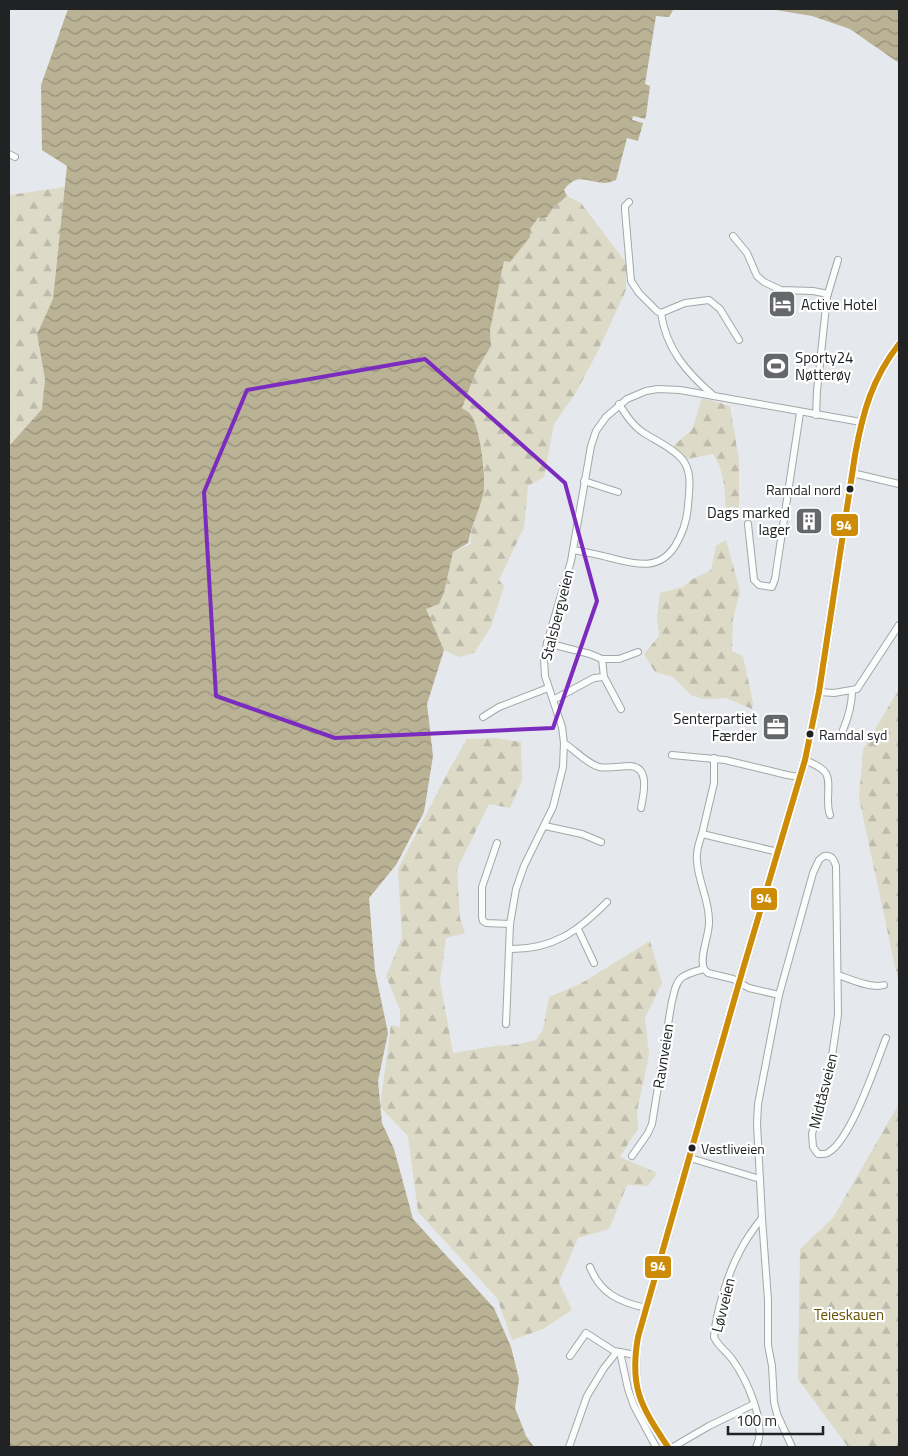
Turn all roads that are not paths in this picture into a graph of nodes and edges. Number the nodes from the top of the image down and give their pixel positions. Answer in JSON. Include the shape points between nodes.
{"nodes":[{"id":1,"x":629,"y":202,"type":"dead end"},
{"id":2,"x":733,"y":236,"type":"dead end"},
{"id":3,"x":838,"y":260,"type":"dead end"},
{"id":4,"x":828,"y":294,"type":"junction"},
{"id":5,"x":661,"y":313,"type":"junction"},
{"id":6,"x":739,"y":340,"type":"dead end"},
{"id":7,"x":899,"y":344,"type":"edge"},
{"id":8,"x":714,"y":396,"type":"junction"},
{"id":9,"x":619,"y":404,"type":"junction"},
{"id":10,"x":800,"y":413,"type":"junction"},
{"id":11,"x":816,"y":415,"type":"junction"},
{"id":12,"x":861,"y":422,"type":"junction"},
{"id":13,"x":852,"y":473,"type":"junction"},
{"id":14,"x":584,"y":481,"type":"junction"},
{"id":15,"x":899,"y":484,"type":"edge"},
{"id":16,"x":618,"y":492,"type":"dead end"},
{"id":17,"x":748,"y":524,"type":"dead end"},
{"id":18,"x":573,"y":550,"type":"junction"},
{"id":19,"x":899,"y":625,"type":"edge"},
{"id":20,"x":547,"y":642,"type":"junction"},
{"id":21,"x":638,"y":652,"type":"dead end"},
{"id":22,"x":602,"y":659,"type":"junction"},
{"id":23,"x":604,"y":677,"type":"junction"},
{"id":24,"x":548,"y":688,"type":"junction"},
{"id":25,"x":852,"y":690,"type":"junction"},
{"id":26,"x":819,"y":692,"type":"junction"},
{"id":27,"x":553,"y":700,"type":"junction"},
{"id":28,"x":621,"y":709,"type":"dead end"},
{"id":29,"x":483,"y":717,"type":"dead end"},
{"id":30,"x":843,"y":730,"type":"dead end"},
{"id":31,"x":564,"y":743,"type":"junction"},
{"id":32,"x":672,"y":755,"type":"dead end"},
{"id":33,"x":714,"y":758,"type":"junction"},
{"id":34,"x":805,"y":760,"type":"junction"},
{"id":35,"x":800,"y":777,"type":"junction"},
{"id":36,"x":641,"y":808,"type":"dead end"},
{"id":37,"x":830,"y":815,"type":"dead end"},
{"id":38,"x":545,"y":826,"type":"junction"},
{"id":39,"x":702,"y":834,"type":"junction"},
{"id":40,"x":601,"y":842,"type":"dead end"},
{"id":41,"x":498,"y":843,"type":"dead end"},
{"id":42,"x":778,"y":852,"type":"junction"},
{"id":43,"x":607,"y":902,"type":"dead end"},
{"id":44,"x":510,"y":924,"type":"junction"},
{"id":45,"x":578,"y":929,"type":"junction"},
{"id":46,"x":509,"y":949,"type":"junction"},
{"id":47,"x":594,"y":963,"type":"dead end"},
{"id":48,"x":704,"y":969,"type":"junction"},
{"id":49,"x":838,"y":975,"type":"junction"},
{"id":50,"x":740,"y":982,"type":"junction"},
{"id":51,"x":884,"y":985,"type":"dead end"},
{"id":52,"x":779,"y":995,"type":"junction"},
{"id":53,"x":506,"y":1024,"type":"dead end"},
{"id":54,"x":886,"y":1038,"type":"dead end"},
{"id":55,"x":632,"y":1156,"type":"dead end"},
{"id":56,"x":690,"y":1158,"type":"junction"},
{"id":57,"x":760,"y":1179,"type":"junction"},
{"id":58,"x":762,"y":1218,"type":"junction"},
{"id":59,"x":590,"y":1266,"type":"dead end"},
{"id":60,"x":646,"y":1308,"type":"junction"},
{"id":61,"x":620,"y":1352,"type":"junction"},
{"id":62,"x":635,"y":1355,"type":"junction"},
{"id":63,"x":570,"y":1356,"type":"dead end"},
{"id":64,"x":752,"y":1405,"type":"dead end"},
{"id":65,"x":569,"y":1447,"type":"edge"},
{"id":66,"x":656,"y":1447,"type":"edge"},
{"id":67,"x":668,"y":1447,"type":"edge"},
{"id":68,"x":673,"y":1447,"type":"edge"},
{"id":69,"x":756,"y":1447,"type":"edge"},
{"id":70,"x":792,"y":1447,"type":"edge"}],
"edges":[{"from":1,"to":5,"type":"street","via":[[625,210],[632,281],[638,293]]},
{"from":2,"to":4,"type":"street","via":[[764,282],[781,290]]},
{"from":3,"to":4,"type":"street"},
{"from":4,"to":11,"type":"street"},
{"from":5,"to":6,"type":"street","via":[[685,303],[709,300],[720,309]]},
{"from":5,"to":8,"type":"street","via":[[665,333],[680,362]]},
{"from":7,"to":12,"type":"main road","via":[[880,371]]},
{"from":8,"to":9,"type":"street","name":"Stalsbergveien","via":[[658,389],[636,394]]},
{"from":8,"to":10,"type":"street","name":"Stalsbergveien"},
{"from":9,"to":14,"type":"street","name":"Stalsbergveien","via":[[596,431]]},
{"from":9,"to":18,"type":"street","via":[[636,427],[674,451],[685,464],[690,484],[685,524],[670,553],[653,563],[631,563]]},
{"from":10,"to":11,"type":"street","name":"Stalsbergveien"},
{"from":10,"to":17,"type":"street","via":[[772,587],[759,586],[754,580]]},
{"from":11,"to":12,"type":"street","name":"Stalsbergveien"},
{"from":12,"to":13,"type":"main road"},
{"from":13,"to":15,"type":"street"},
{"from":13,"to":26,"type":"main road"},
{"from":14,"to":16,"type":"street"},
{"from":14,"to":18,"type":"street","name":"Stalsbergveien"},
{"from":18,"to":20,"type":"street","name":"Stalsbergveien"},
{"from":19,"to":25,"type":"street","via":[[859,686]]},
{"from":20,"to":22,"type":"street"},
{"from":20,"to":24,"type":"street","name":"Stalsbergveien","via":[[544,667]]},
{"from":21,"to":22,"type":"street","via":[[619,659]]},
{"from":22,"to":23,"type":"street"},
{"from":23,"to":27,"type":"street","via":[[594,678]]},
{"from":23,"to":28,"type":"street"},
{"from":24,"to":27,"type":"street","name":"Stalsbergveien"},
{"from":24,"to":29,"type":"street","via":[[499,707]]},
{"from":25,"to":26,"type":"street"},
{"from":25,"to":30,"type":"street"},
{"from":26,"to":34,"type":"main road"},
{"from":27,"to":31,"type":"street","name":"Stalsbergveien"},
{"from":31,"to":36,"type":"street","via":[[600,767],[633,766],[639,769],[644,780]]},
{"from":31,"to":38,"type":"street","name":"Stalsbergveien","via":[[560,780]]},
{"from":32,"to":33,"type":"street"},
{"from":33,"to":35,"type":"street"},
{"from":33,"to":39,"type":"street","via":[[714,783]]},
{"from":34,"to":35,"type":"main road"},
{"from":34,"to":37,"type":"street","via":[[827,774]]},
{"from":35,"to":42,"type":"main road"},
{"from":38,"to":40,"type":"street","via":[[586,835]]},
{"from":38,"to":44,"type":"street","name":"Stalsbergveien","via":[[524,866]]},
{"from":39,"to":42,"type":"street"},
{"from":39,"to":48,"type":"street","via":[[697,861],[709,919]]},
{"from":41,"to":44,"type":"street","via":[[482,887],[482,917],[486,923]]},
{"from":42,"to":50,"type":"main road"},
{"from":43,"to":45,"type":"street"},
{"from":44,"to":46,"type":"street","name":"Stalsbergveien"},
{"from":45,"to":46,"type":"street","via":[[541,946]]},
{"from":45,"to":47,"type":"street"},
{"from":46,"to":53,"type":"street","name":"Stalsbergveien"},
{"from":48,"to":50,"type":"street"},
{"from":48,"to":55,"type":"street","name":"Ravnveien","via":[[686,973],[676,984],[652,1124]]},
{"from":49,"to":51,"type":"street","via":[[872,986]]},
{"from":49,"to":52,"type":"street","name":"Midtåsveien","via":[[836,866],[835,860],[826,856],[819,860],[813,873]]},
{"from":49,"to":54,"type":"street","name":"Midtåsveien","via":[[835,1043],[812,1138],[818,1154],[831,1151],[847,1130]]},
{"from":50,"to":52,"type":"street"},
{"from":50,"to":56,"type":"main road"},
{"from":52,"to":57,"type":"street","via":[[758,1104]]},
{"from":56,"to":57,"type":"street"},
{"from":56,"to":60,"type":"main road"},
{"from":57,"to":58,"type":"street"},
{"from":58,"to":69,"type":"street","name":"Løvveien","via":[[732,1267],[714,1337],[734,1361],[753,1398],[760,1422]]},
{"from":58,"to":70,"type":"street","via":[[768,1300],[767,1336],[774,1402]]},
{"from":59,"to":60,"type":"street","via":[[605,1291]]},
{"from":60,"to":62,"type":"main road"},
{"from":61,"to":62,"type":"street"},
{"from":61,"to":63,"type":"street","via":[[586,1333]]},
{"from":61,"to":65,"type":"street","via":[[604,1368],[587,1396]]},
{"from":61,"to":66,"type":"street","via":[[634,1406]]},
{"from":62,"to":67,"type":"main road","via":[[636,1382],[642,1402]]},
{"from":64,"to":68,"type":"street"}]}
